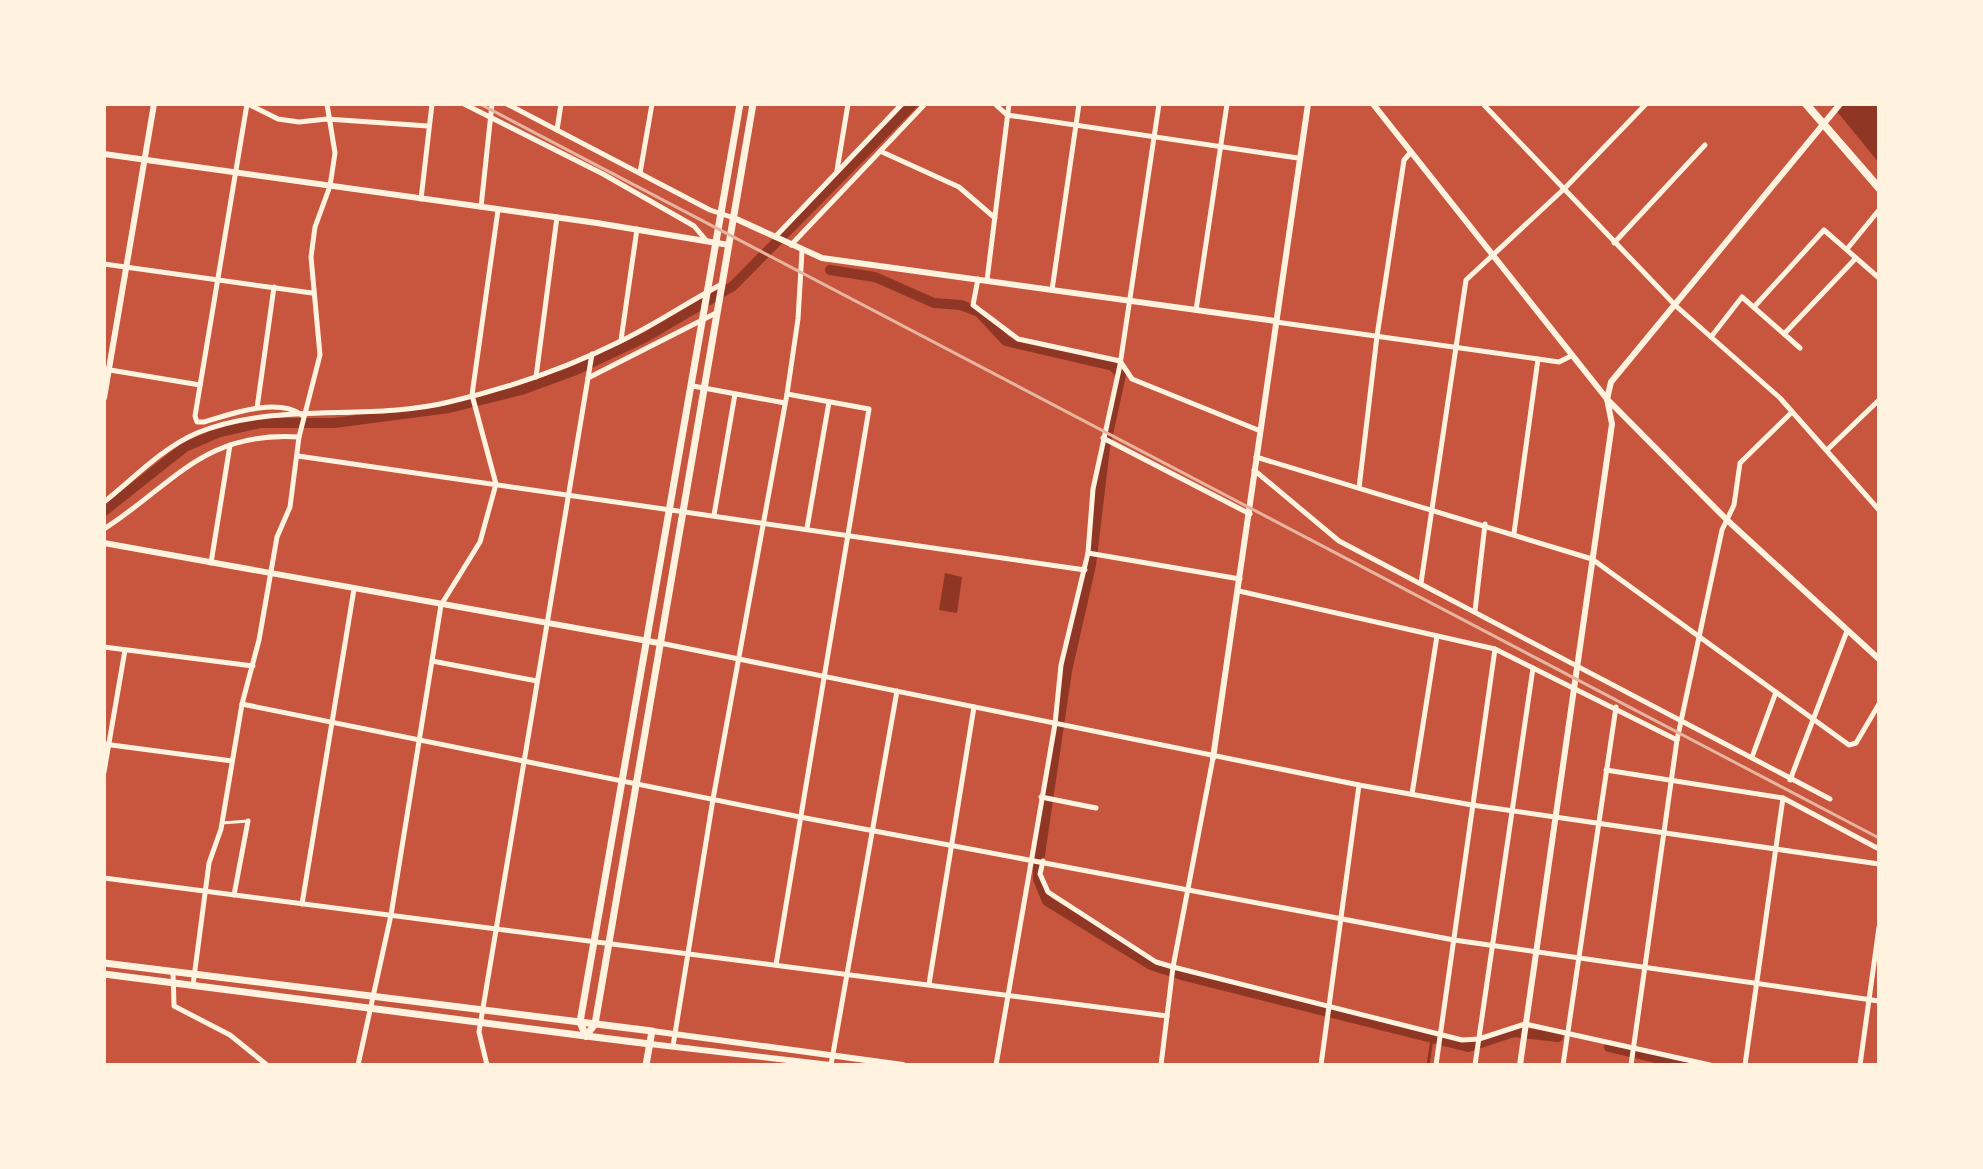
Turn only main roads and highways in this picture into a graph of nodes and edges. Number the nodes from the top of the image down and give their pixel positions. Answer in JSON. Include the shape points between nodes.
{"nodes":[{"id":1,"x":740,"y":104,"type":"edge"},
{"id":2,"x":753,"y":104,"type":"edge"},
{"id":3,"x":1806,"y":104,"type":"edge"},
{"id":4,"x":1879,"y":188,"type":"edge"},
{"id":5,"x":104,"y":963,"type":"edge"},
{"id":6,"x":104,"y":974,"type":"edge"},
{"id":7,"x":580,"y":1022,"type":"junction"},
{"id":8,"x":595,"y":1024,"type":"junction"},
{"id":9,"x":586,"y":1036,"type":"junction"},
{"id":10,"x":650,"y":1044,"type":"junction"},
{"id":11,"x":646,"y":1065,"type":"edge"}],
"edges":[{"from":1,"to":7,"type":"main road"},
{"from":2,"to":8,"type":"main road"},
{"from":3,"to":4,"type":"highway"},
{"from":5,"to":7,"type":"main road"},
{"from":6,"to":9,"type":"main road"},
{"from":7,"to":8,"type":"main road"},
{"from":7,"to":9,"type":"main road"},
{"from":8,"to":9,"type":"main road"},
{"from":8,"to":10,"type":"main road","via":[[652,1031]]},
{"from":9,"to":10,"type":"main road"},
{"from":10,"to":11,"type":"main road"}]}
